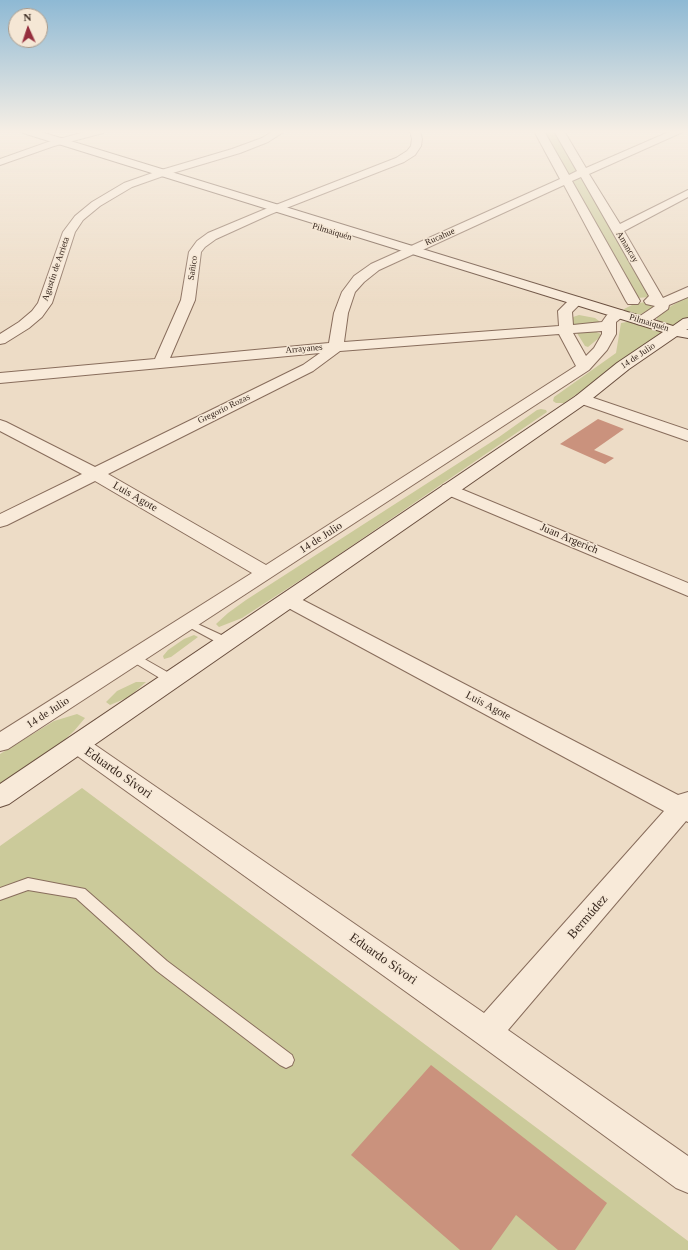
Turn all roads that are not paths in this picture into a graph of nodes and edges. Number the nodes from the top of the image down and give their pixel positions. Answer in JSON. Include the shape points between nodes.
{"nodes":[{"id":1,"x":122,"y":189,"type":"edge"},
{"id":2,"x":204,"y":189,"type":"edge"},
{"id":3,"x":324,"y":189,"type":"edge"},
{"id":4,"x":547,"y":189,"type":"edge"},
{"id":5,"x":569,"y":189,"type":"edge"},
{"id":6,"x":594,"y":189,"type":"edge"},
{"id":7,"x":688,"y":193,"type":"edge"},
{"id":8,"x":271,"y":210,"type":"junction"},
{"id":9,"x":617,"y":230,"type":"junction"},
{"id":10,"x":406,"y":252,"type":"junction"},
{"id":11,"x":688,"y":291,"type":"edge"},
{"id":12,"x":570,"y":299,"type":"junction"},
{"id":13,"x":659,"y":302,"type":"junction"},
{"id":14,"x":618,"y":313,"type":"junction"},
{"id":15,"x":642,"y":321,"type":"junction"},
{"id":16,"x":566,"y":329,"type":"junction"},
{"id":17,"x":684,"y":330,"type":"edge"},
{"id":18,"x":0,"y":340,"type":"edge"},
{"id":19,"x":336,"y":347,"type":"junction"},
{"id":20,"x":161,"y":362,"type":"junction"},
{"id":21,"x":584,"y":367,"type":"junction"},
{"id":22,"x":0,"y":378,"type":"edge"},
{"id":23,"x":586,"y":396,"type":"junction"},
{"id":24,"x":0,"y":425,"type":"edge"},
{"id":25,"x":688,"y":436,"type":"edge"},
{"id":26,"x":94,"y":473,"type":"junction"},
{"id":27,"x":449,"y":489,"type":"junction"},
{"id":28,"x":0,"y":521,"type":"edge"},
{"id":29,"x":266,"y":573,"type":"junction"},
{"id":30,"x":688,"y":590,"type":"edge"},
{"id":31,"x":288,"y":600,"type":"junction"},
{"id":32,"x":189,"y":622,"type":"junction"},
{"id":33,"x":226,"y":642,"type":"junction"},
{"id":34,"x":134,"y":658,"type":"junction"},
{"id":35,"x":172,"y":680,"type":"junction"},
{"id":36,"x":0,"y":743,"type":"edge"},
{"id":37,"x":77,"y":744,"type":"junction"},
{"id":38,"x":0,"y":797,"type":"edge"},
{"id":39,"x":686,"y":807,"type":"edge"},
{"id":40,"x":0,"y":894,"type":"edge"},
{"id":41,"x":487,"y":1032,"type":"junction"},
{"id":42,"x":286,"y":1060,"type":"dead end"},
{"id":43,"x":688,"y":1176,"type":"edge"}],
"edges":[{"from":1,"to":18,"type":"street","name":"Agustín de Arrieta","via":[[96,204],[79,218],[69,232],[45,302],[37,314],[24,325]]},
{"from":2,"to":8,"type":"main road","name":"Pilmaiquén"},
{"from":3,"to":8,"type":"street","name":"Sañico"},
{"from":4,"to":10,"type":"street","name":"Rucahue"},
{"from":5,"to":14,"type":"street","name":"Amancay"},
{"from":6,"to":9,"type":"street","name":"Amancay"},
{"from":7,"to":9,"type":"street"},
{"from":8,"to":10,"type":"main road","name":"Pilmaiquén"},
{"from":8,"to":20,"type":"street","name":"Sañico","via":[[212,236],[195,252],[188,300]]},
{"from":9,"to":13,"type":"street","name":"Amancay"},
{"from":10,"to":12,"type":"main road","name":"Pilmaiquén","via":[[518,290]]},
{"from":10,"to":19,"type":"street","via":[[375,267],[359,279],[349,292],[341,313]]},
{"from":11,"to":13,"type":"street","via":[[678,297]]},
{"from":12,"to":14,"type":"main road","name":"Pilmaiquén"},
{"from":12,"to":16,"type":"street","via":[[566,311]]},
{"from":13,"to":14,"type":"street","name":"Arrayanes"},
{"from":13,"to":15,"type":"street","via":[[663,306]]},
{"from":14,"to":15,"type":"main road","name":"Pilmaiquén"},
{"from":14,"to":16,"type":"street","name":"Arrayanes"},
{"from":14,"to":21,"type":"street","name":"14 de Julio","via":[[600,350]]},
{"from":15,"to":17,"type":"main road","name":"Pilmaiquén"},
{"from":16,"to":19,"type":"street","name":"Arrayanes"},
{"from":16,"to":21,"type":"street","via":[[566,334]]},
{"from":17,"to":23,"type":"main road","name":"14 de Julio","via":[[628,373]]},
{"from":19,"to":20,"type":"street","name":"Arrayanes"},
{"from":19,"to":26,"type":"street","name":"Gregorio Rozas","via":[[308,368]]},
{"from":20,"to":22,"type":"street","name":"Arrayanes"},
{"from":21,"to":29,"type":"street","name":"14 de Julio"},
{"from":23,"to":25,"type":"street"},
{"from":23,"to":27,"type":"main road","name":"14 de Julio"},
{"from":24,"to":26,"type":"street","name":"Luis Agote"},
{"from":26,"to":28,"type":"street","name":"Gregorio Rozas"},
{"from":26,"to":29,"type":"street","name":"Luis Agote"},
{"from":27,"to":30,"type":"street","name":"Juan Argerich"},
{"from":27,"to":31,"type":"main road","name":"14 de Julio"},
{"from":29,"to":32,"type":"street","name":"14 de Julio"},
{"from":31,"to":33,"type":"main road","name":"14 de Julio"},
{"from":31,"to":39,"type":"street","name":"Luis Agote"},
{"from":32,"to":33,"type":"lane"},
{"from":32,"to":34,"type":"street","name":"14 de Julio"},
{"from":33,"to":35,"type":"main road","name":"14 de Julio"},
{"from":34,"to":35,"type":"lane"},
{"from":34,"to":36,"type":"street","name":"14 de Julio"},
{"from":35,"to":37,"type":"main road","name":"14 de Julio"},
{"from":37,"to":38,"type":"main road","name":"14 de Julio"},
{"from":37,"to":41,"type":"street","name":"Eduardo Sívori"},
{"from":39,"to":41,"type":"street","name":"Bermúdez"},
{"from":40,"to":42,"type":"lane","via":[[28,884],[80,893],[162,966]]},
{"from":41,"to":43,"type":"street","name":"Eduardo Sívori"}]}
